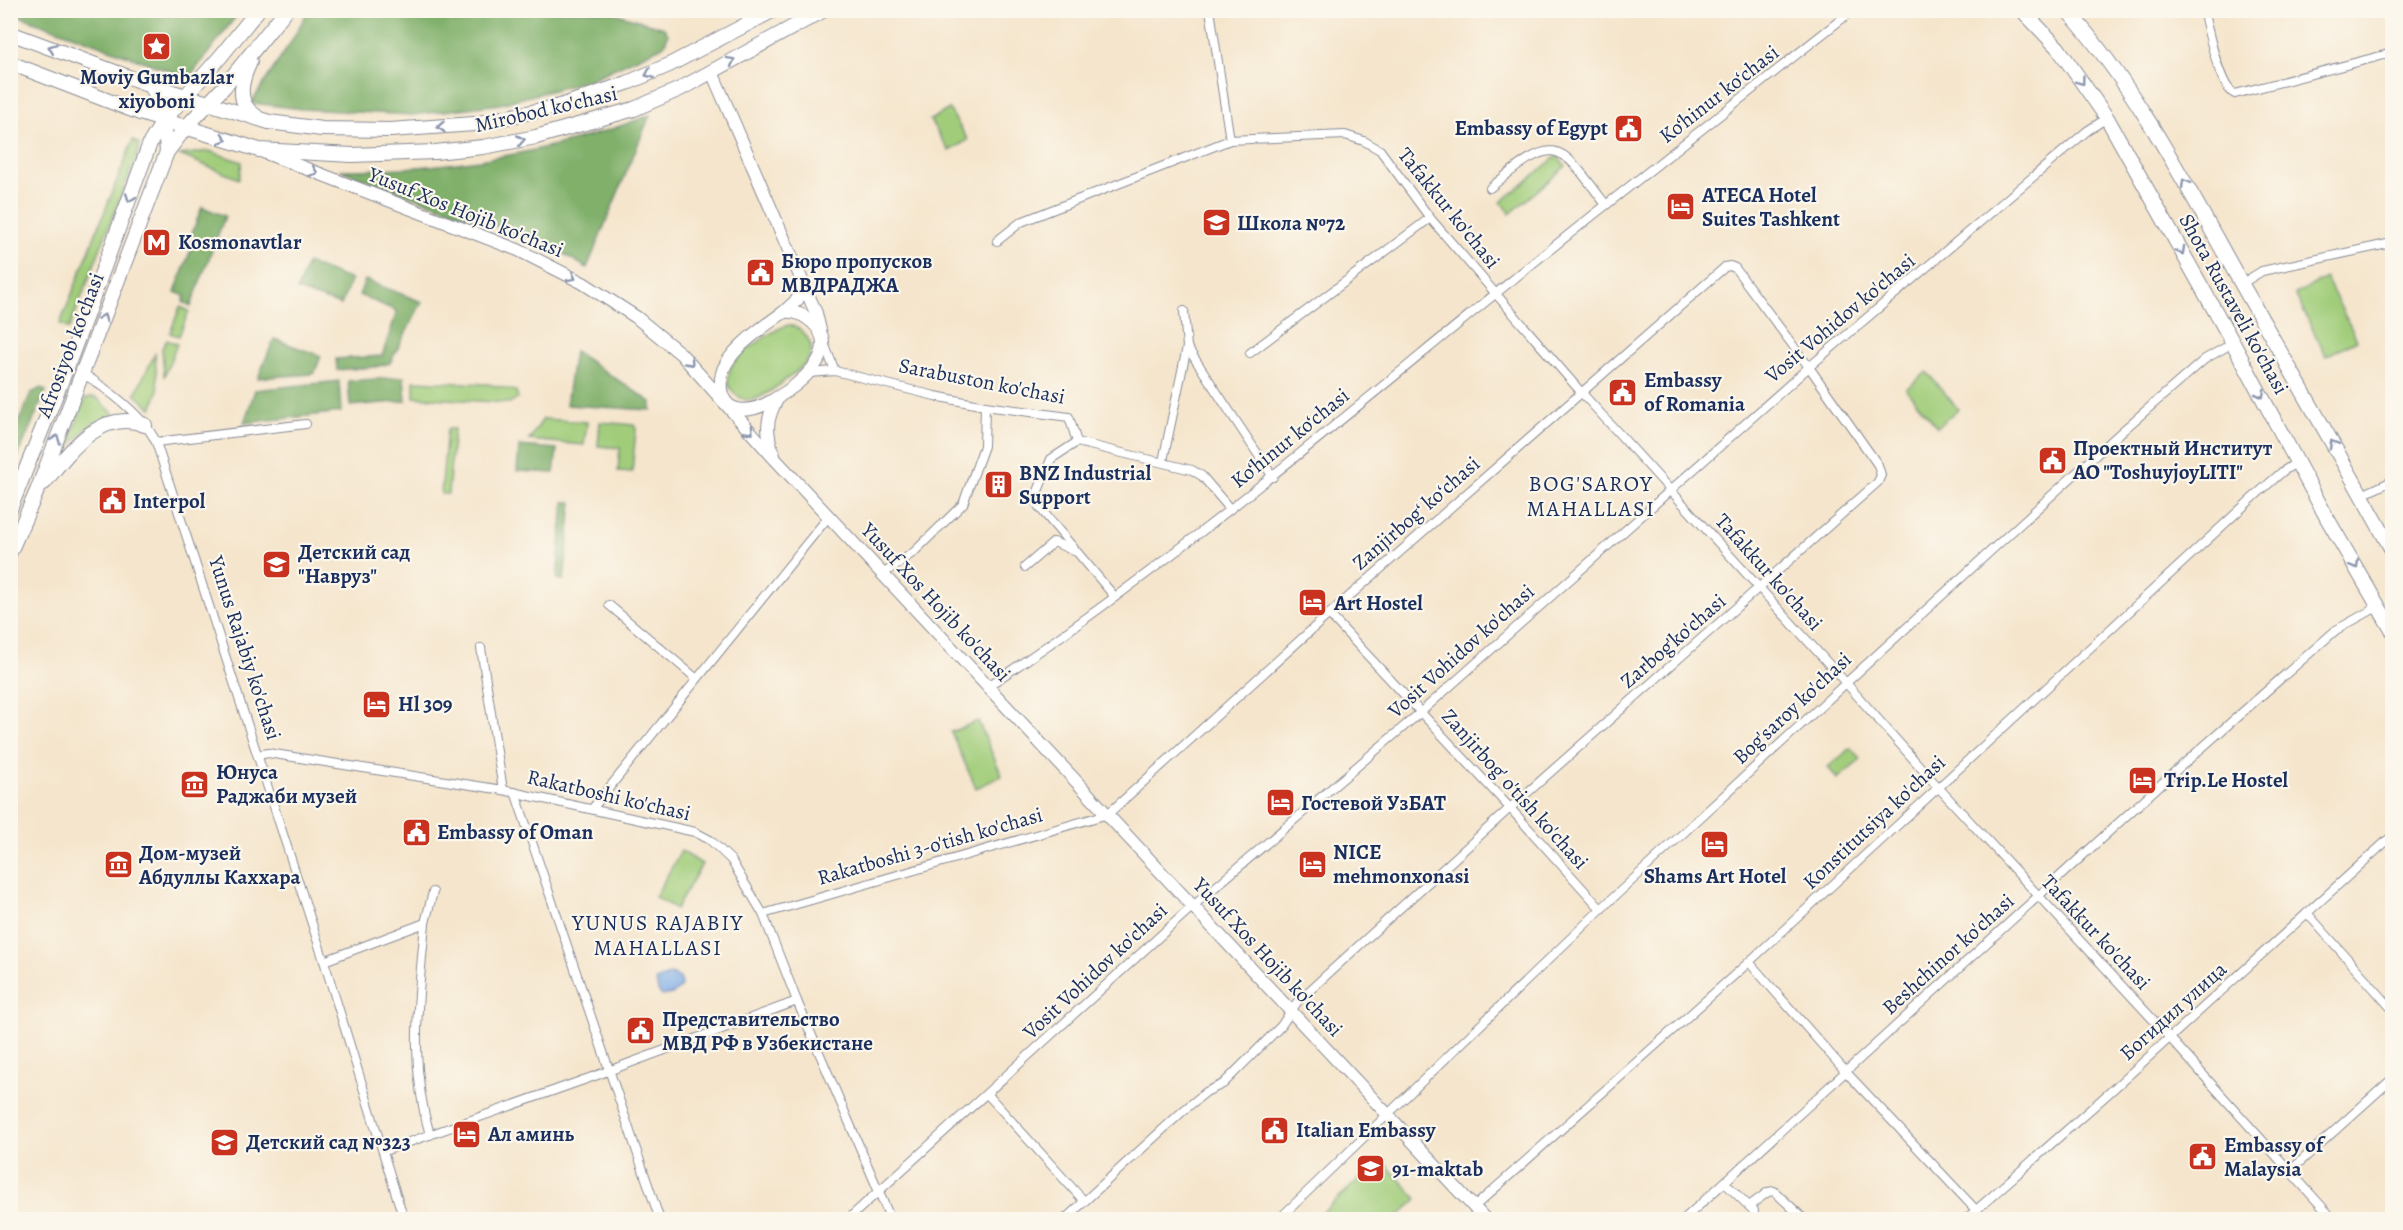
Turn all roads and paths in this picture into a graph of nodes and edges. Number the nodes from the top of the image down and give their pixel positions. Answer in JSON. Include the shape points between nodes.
{"nodes":[{"id":1,"x":258,"y":10,"type":"edge"},
{"id":2,"x":286,"y":10,"type":"edge"},
{"id":3,"x":774,"y":10,"type":"edge"},
{"id":4,"x":824,"y":10,"type":"edge"},
{"id":5,"x":1210,"y":10,"type":"edge"},
{"id":6,"x":1853,"y":10,"type":"edge"},
{"id":7,"x":2022,"y":10,"type":"edge"},
{"id":8,"x":2067,"y":10,"type":"edge"},
{"id":9,"x":2203,"y":10,"type":"edge"},
{"id":10,"x":10,"y":33,"type":"edge"},
{"id":11,"x":260,"y":43,"type":"junction"},
{"id":12,"x":702,"y":48,"type":"junction"},
{"id":13,"x":2392,"y":53,"type":"edge"},
{"id":14,"x":10,"y":63,"type":"edge"},
{"id":15,"x":712,"y":72,"type":"junction"},
{"id":16,"x":150,"y":85,"type":"junction"},
{"id":17,"x":186,"y":96,"type":"junction"},
{"id":18,"x":208,"y":104,"type":"junction"},
{"id":19,"x":140,"y":113,"type":"junction"},
{"id":20,"x":2107,"y":118,"type":"junction"},
{"id":21,"x":164,"y":120,"type":"junction"},
{"id":22,"x":269,"y":122,"type":"junction"},
{"id":23,"x":186,"y":127,"type":"junction"},
{"id":24,"x":1230,"y":140,"type":"junction"},
{"id":25,"x":150,"y":143,"type":"junction"},
{"id":26,"x":259,"y":150,"type":"junction"},
{"id":27,"x":166,"y":152,"type":"junction"},
{"id":28,"x":1490,"y":188,"type":"dead end"},
{"id":29,"x":1606,"y":205,"type":"junction"},
{"id":30,"x":1430,"y":218,"type":"junction"},
{"id":31,"x":997,"y":241,"type":"dead end"},
{"id":32,"x":2392,"y":243,"type":"edge"},
{"id":33,"x":1725,"y":267,"type":"joint"},
{"id":34,"x":801,"y":281,"type":"junction"},
{"id":35,"x":2241,"y":284,"type":"junction"},
{"id":36,"x":1494,"y":293,"type":"junction"},
{"id":37,"x":1184,"y":311,"type":"dead end"},
{"id":38,"x":784,"y":312,"type":"junction"},
{"id":39,"x":821,"y":335,"type":"junction"},
{"id":40,"x":2233,"y":343,"type":"junction"},
{"id":41,"x":1187,"y":346,"type":"junction"},
{"id":42,"x":1250,"y":353,"type":"dead end"},
{"id":43,"x":68,"y":367,"type":"junction"},
{"id":44,"x":1809,"y":367,"type":"junction"},
{"id":45,"x":836,"y":371,"type":"junction"},
{"id":46,"x":82,"y":373,"type":"junction"},
{"id":47,"x":809,"y":373,"type":"junction"},
{"id":48,"x":1581,"y":392,"type":"junction"},
{"id":49,"x":778,"y":397,"type":"junction"},
{"id":50,"x":725,"y":402,"type":"junction"},
{"id":51,"x":985,"y":406,"type":"junction"},
{"id":52,"x":306,"y":424,"type":"dead end"},
{"id":53,"x":145,"y":425,"type":"junction"},
{"id":54,"x":156,"y":442,"type":"junction"},
{"id":55,"x":1077,"y":442,"type":"junction"},
{"id":56,"x":776,"y":459,"type":"junction"},
{"id":57,"x":1163,"y":461,"type":"junction"},
{"id":58,"x":2297,"y":462,"type":"junction"},
{"id":59,"x":1273,"y":477,"type":"junction"},
{"id":60,"x":2392,"y":481,"type":"edge"},
{"id":61,"x":1670,"y":489,"type":"junction"},
{"id":62,"x":37,"y":491,"type":"junction"},
{"id":63,"x":2362,"y":495,"type":"junction"},
{"id":64,"x":10,"y":509,"type":"edge"},
{"id":65,"x":1230,"y":509,"type":"junction"},
{"id":66,"x":829,"y":516,"type":"junction"},
{"id":67,"x":2392,"y":550,"type":"edge"},
{"id":68,"x":10,"y":552,"type":"edge"},
{"id":69,"x":1077,"y":553,"type":"junction"},
{"id":70,"x":1025,"y":567,"type":"dead end"},
{"id":71,"x":883,"y":574,"type":"junction"},
{"id":72,"x":1760,"y":588,"type":"junction"},
{"id":73,"x":1114,"y":597,"type":"junction"},
{"id":74,"x":609,"y":605,"type":"dead end"},
{"id":75,"x":2379,"y":606,"type":"junction"},
{"id":76,"x":1329,"y":614,"type":"junction"},
{"id":77,"x":2392,"y":630,"type":"edge"},
{"id":78,"x":481,"y":648,"type":"dead end"},
{"id":79,"x":697,"y":679,"type":"junction"},
{"id":80,"x":1846,"y":683,"type":"junction"},
{"id":81,"x":988,"y":686,"type":"junction"},
{"id":82,"x":1421,"y":712,"type":"junction"},
{"id":83,"x":258,"y":755,"type":"junction"},
{"id":84,"x":1938,"y":787,"type":"junction"},
{"id":85,"x":502,"y":790,"type":"junction"},
{"id":86,"x":515,"y":792,"type":"junction"},
{"id":87,"x":1510,"y":808,"type":"junction"},
{"id":88,"x":591,"y":809,"type":"junction"},
{"id":89,"x":1107,"y":814,"type":"junction"},
{"id":90,"x":2392,"y":836,"type":"edge"},
{"id":91,"x":432,"y":892,"type":"dead end"},
{"id":92,"x":2038,"y":896,"type":"junction"},
{"id":93,"x":1193,"y":906,"type":"junction"},
{"id":94,"x":1601,"y":909,"type":"junction"},
{"id":95,"x":2307,"y":913,"type":"junction"},
{"id":96,"x":763,"y":914,"type":"junction"},
{"id":97,"x":425,"y":923,"type":"junction"},
{"id":98,"x":324,"y":961,"type":"junction"},
{"id":99,"x":1749,"y":962,"type":"junction"},
{"id":100,"x":797,"y":1001,"type":"junction"},
{"id":101,"x":2392,"y":1009,"type":"edge"},
{"id":102,"x":1292,"y":1011,"type":"junction"},
{"id":103,"x":2170,"y":1038,"type":"junction"},
{"id":104,"x":609,"y":1070,"type":"junction"},
{"id":105,"x":1846,"y":1072,"type":"junction"},
{"id":106,"x":2392,"y":1079,"type":"edge"},
{"id":107,"x":987,"y":1094,"type":"junction"},
{"id":108,"x":1387,"y":1113,"type":"junction"},
{"id":109,"x":430,"y":1135,"type":"junction"},
{"id":110,"x":384,"y":1151,"type":"junction"},
{"id":111,"x":2290,"y":1171,"type":"junction"},
{"id":112,"x":1725,"y":1183,"type":"junction"},
{"id":113,"x":879,"y":1192,"type":"junction"},
{"id":114,"x":1084,"y":1201,"type":"junction"},
{"id":115,"x":1749,"y":1206,"type":"junction"},
{"id":116,"x":1474,"y":1207,"type":"junction"},
{"id":117,"x":1976,"y":1210,"type":"junction"},
{"id":118,"x":404,"y":1220,"type":"edge"},
{"id":119,"x":660,"y":1220,"type":"edge"},
{"id":120,"x":847,"y":1220,"type":"edge"},
{"id":121,"x":891,"y":1220,"type":"edge"},
{"id":122,"x":1064,"y":1220,"type":"edge"},
{"id":123,"x":1278,"y":1220,"type":"edge"},
{"id":124,"x":1486,"y":1220,"type":"edge"},
{"id":125,"x":1683,"y":1220,"type":"edge"},
{"id":126,"x":1753,"y":1220,"type":"edge"},
{"id":127,"x":1805,"y":1220,"type":"edge"},
{"id":128,"x":1965,"y":1220,"type":"edge"},
{"id":129,"x":2334,"y":1220,"type":"edge"}],
"edges":[{"from":1,"to":17,"type":"main road","name":"Afrosiyob ko'chasi"},
{"from":2,"to":11,"type":"main road","name":"Afrosiyob ko'chasi"},
{"from":3,"to":12,"type":"main road","name":"Mirobod ko'chasi"},
{"from":15,"to":4,"type":"main road","name":"Mirobod ko'chasi","one_way":true},
{"from":5,"to":24,"type":"street"},
{"from":6,"to":29,"type":"street","name":"Ko‘hinur ko‘chasi"},
{"from":7,"to":20,"type":"main road","name":"Shota Rustaveli ko'chasi","one_way":true,"via":[[2058,48]]},
{"from":35,"to":8,"type":"main road","name":"Shota Rustaveli ko'chasi","one_way":true,"via":[[2131,92]]},
{"from":9,"to":13,"type":"street","via":[[2224,81],[2235,94]]},
{"from":16,"to":10,"type":"main road","name":"Mirobod ko'chasi","one_way":true},
{"from":11,"to":18,"type":"main road","name":"Afrosiyob ko'chasi"},
{"from":11,"to":22,"type":"main road","via":[[244,77],[242,98],[249,112]]},
{"from":12,"to":15,"type":"main road"},
{"from":12,"to":22,"type":"main road","name":"Mirobod ko'chasi","one_way":true,"via":[[608,90],[501,119],[376,130],[322,129]]},
{"from":14,"to":19,"type":"main road","name":"Mirobod ko'chasi"},
{"from":26,"to":15,"type":"main road","name":"Mirobod ko'chasi","one_way":true,"via":[[377,155],[502,144],[626,112]]},
{"from":15,"to":34,"type":"main road"},
{"from":16,"to":17,"type":"main road","name":"Mirobod ko'chasi"},
{"from":16,"to":21,"type":"main road","name":"Afrosiyob ko'chasi"},
{"from":17,"to":18,"type":"main road","name":"Mirobod ko'chasi"},
{"from":17,"to":21,"type":"main road","name":"Afrosiyob ko'chasi"},
{"from":17,"to":23,"type":"main road"},
{"from":18,"to":22,"type":"main road","name":"Mirobod ko'chasi"},
{"from":18,"to":23,"type":"main road","name":"Afrosiyob ko'chasi"},
{"from":19,"to":21,"type":"main road","name":"Mirobod ko'chasi"},
{"from":19,"to":25,"type":"main road","via":[[149,126]]},
{"from":20,"to":40,"type":"main road","name":"Shota Rustaveli ko'chasi","one_way":true},
{"from":20,"to":44,"type":"street","name":"Vosit Vohidov ko'chasi"},
{"from":21,"to":23,"type":"main road","name":"Mirobod ko'chasi"},
{"from":21,"to":25,"type":"main road","name":"Afrosiyob ko'chasi"},
{"from":21,"to":27,"type":"main road","name":"Afrosiyob ko'chasi"},
{"from":23,"to":26,"type":"main road","name":"Mirobod ko'chasi","one_way":true},
{"from":23,"to":27,"type":"main road","name":"Afrosiyob ko'chasi"},
{"from":24,"to":30,"type":"street","name":"Tafakkur ko'chasi","via":[[1346,135],[1358,139],[1384,155]]},
{"from":24,"to":31,"type":"street","name":"Tafakkur ko'chasi","via":[[1021,222]]},
{"from":25,"to":43,"type":"main road","name":"Afrosiyob ko'chasi","one_way":true},
{"from":26,"to":50,"type":"main road","name":"Yusuf Xos Hojib ko'chasi","one_way":true,"via":[[557,268],[650,326]]},
{"from":46,"to":27,"type":"main road","name":"Afrosiyob ko'chasi","one_way":true},
{"from":28,"to":29,"type":"street","via":[[1531,156],[1559,152],[1573,161]]},
{"from":29,"to":36,"type":"street","name":"Ko‘hinur ko‘chasi"},
{"from":30,"to":36,"type":"street","name":"Tafakkur ko'chasi"},
{"from":30,"to":42,"type":"street"},
{"from":32,"to":35,"type":"street","via":[[2262,272]]},
{"from":33,"to":44,"type":"street","name":"Zarbog'ko'chasi","via":[[1735,268]]},
{"from":33,"to":48,"type":"street","name":"Zanjirbogʻ koʻchasi"},
{"from":34,"to":38,"type":"main road","via":[[798,299]]},
{"from":34,"to":39,"type":"main road"},
{"from":63,"to":35,"type":"main road","name":"Shota Rustaveli ko'chasi","one_way":true},
{"from":36,"to":48,"type":"street","name":"Tafakkur ko'chasi"},
{"from":36,"to":59,"type":"street","name":"Ko‘hinur ko‘chasi"},
{"from":37,"to":41,"type":"street"},
{"from":38,"to":39,"type":"main road","via":[[800,314],[817,326]]},
{"from":38,"to":50,"type":"main road","via":[[728,360],[721,378]]},
{"from":39,"to":45,"type":"street"},
{"from":39,"to":47,"type":"main road","via":[[819,361]]},
{"from":40,"to":58,"type":"main road","name":"Shota Rustaveli ko'chasi","one_way":true},
{"from":40,"to":80,"type":"street","name":"Bog'saroy ko'chasi","via":[[2205,359],[2120,433]]},
{"from":41,"to":57,"type":"street"},
{"from":41,"to":59,"type":"street"},
{"from":43,"to":46,"type":"main road","name":"Yunus Rajabiy ko'chasi"},
{"from":43,"to":64,"type":"main road","name":"Afrosiyob ko'chasi"},
{"from":44,"to":61,"type":"street","name":"Vosit Vohidov ko'chasi"},
{"from":44,"to":72,"type":"street","name":"Zarbog'ko'chasi","via":[[1878,465],[1881,475],[1878,482]]},
{"from":45,"to":47,"type":"street","name":"Sarabuston ko'chasi"},
{"from":45,"to":51,"type":"street","name":"Sarabuston ko'chasi"},
{"from":46,"to":53,"type":"street","name":"Yunus Rajabiy ko'chasi"},
{"from":62,"to":46,"type":"main road","name":"Afrosiyob ko'chasi","one_way":true},
{"from":47,"to":49,"type":"main road"},
{"from":48,"to":61,"type":"street","name":"Tafakkur ko'chasi"},
{"from":48,"to":76,"type":"street","name":"Zanjirbogʻ koʻchasi"},
{"from":49,"to":50,"type":"main road","via":[[749,410],[738,410]]},
{"from":49,"to":56,"type":"main road","via":[[767,428]]},
{"from":50,"to":56,"type":"main road","name":"Yusuf Xos Hojib ko'chasi","one_way":true},
{"from":51,"to":55,"type":"street","name":"Sarabuston ko'chasi","via":[[1069,417]]},
{"from":51,"to":71,"type":"street","via":[[984,446],[963,504],[914,552]]},
{"from":52,"to":54,"type":"street"},
{"from":53,"to":54,"type":"street","name":"Yunus Rajabiy ko'chasi"},
{"from":53,"to":62,"type":"main road","via":[[120,420],[97,429],[71,451]]},
{"from":54,"to":83,"type":"street","name":"Yunus Rajabiy ko'chasi"},
{"from":55,"to":57,"type":"street"},
{"from":55,"to":69,"type":"street","via":[[1051,459],[1034,501]]},
{"from":56,"to":66,"type":"main road","name":"Yusuf Xos Hojib ko'chasi"},
{"from":57,"to":65,"type":"street","via":[[1202,476]]},
{"from":58,"to":75,"type":"main road","name":"Shota Rustaveli ko'chasi","one_way":true},
{"from":58,"to":84,"type":"street","name":"Konstitutsiya ko'chasi","via":[[2257,494]]},
{"from":59,"to":65,"type":"street","name":"Ko‘hinur ko‘chasi"},
{"from":60,"to":63,"type":"street"},
{"from":61,"to":72,"type":"street","name":"Tafakkur ko'chasi"},
{"from":61,"to":82,"type":"street","name":"Vosit Vohidov ko'chasi"},
{"from":62,"to":68,"type":"main road","name":"Afrosiyob ko'chasi"},
{"from":63,"to":67,"type":"main road","name":"Shota Rustaveli ko'chasi"},
{"from":65,"to":73,"type":"street","name":"Ko‘hinur ko‘chasi"},
{"from":66,"to":71,"type":"main road","name":"Yusuf Xos Hojib ko'chasi"},
{"from":66,"to":79,"type":"street"},
{"from":69,"to":70,"type":"street","via":[[1054,542]]},
{"from":69,"to":73,"type":"street"},
{"from":71,"to":81,"type":"main road","name":"Yusuf Xos Hojib ko'chasi"},
{"from":72,"to":80,"type":"street","name":"Tafakkur ko'chasi"},
{"from":72,"to":87,"type":"street","name":"Zarbog'ko'chasi"},
{"from":73,"to":81,"type":"street","name":"Ko‘hinur ko‘chasi"},
{"from":74,"to":79,"type":"street"},
{"from":75,"to":77,"type":"main road","name":"Shota Rustaveli ko'chasi"},
{"from":75,"to":92,"type":"street","name":"Beshchinor ko'chasi","via":[[2336,630]]},
{"from":76,"to":82,"type":"street","name":"Zanjirbog' o'tish ko'chasi"},
{"from":76,"to":89,"type":"street","name":"Zanjirbogʻ koʻchasi"},
{"from":78,"to":85,"type":"street"},
{"from":79,"to":88,"type":"street"},
{"from":80,"to":84,"type":"street","name":"Tafakkur ko'chasi"},
{"from":80,"to":94,"type":"street","name":"Bog'saroy ko'chasi"},
{"from":81,"to":89,"type":"main road","name":"Yusuf Xos Hojib ko'chasi"},
{"from":82,"to":87,"type":"street","name":"Zanjirbog' o'tish ko'chasi"},
{"from":82,"to":93,"type":"street","name":"Vosit Vohidov ko'chasi"},
{"from":83,"to":85,"type":"street","name":"Rakatboshi ko'chasi","via":[[268,753]]},
{"from":83,"to":98,"type":"street","name":"Yunus Rajabiy ko'chasi"},
{"from":84,"to":92,"type":"street","name":"Tafakkur ko'chasi"},
{"from":84,"to":99,"type":"street","name":"Konstitutsiya ko'chasi"},
{"from":85,"to":86,"type":"street","name":"Rakatboshi ko'chasi"},
{"from":86,"to":88,"type":"street","name":"Rakatboshi ko'chasi"},
{"from":86,"to":104,"type":"street"},
{"from":87,"to":94,"type":"street","name":"Zanjirbog' o'tish ko'chasi"},
{"from":87,"to":102,"type":"street","name":"Zarbog'ko'chasi","via":[[1298,1001]]},
{"from":88,"to":96,"type":"street","name":"Rakatboshi ko'chasi","via":[[703,836],[730,860]]},
{"from":89,"to":93,"type":"main road","name":"Yusuf Xos Hojib ko'chasi"},
{"from":89,"to":96,"type":"street","name":"Rakatboshi 3-o'tish ko'chasi"},
{"from":90,"to":95,"type":"street","name":"Богидил улица"},
{"from":91,"to":97,"type":"street"},
{"from":92,"to":103,"type":"street","name":"Tafakkur ko'chasi"},
{"from":92,"to":105,"type":"street","name":"Beshchinor ko'chasi"},
{"from":93,"to":102,"type":"main road","name":"Yusuf Xos Hojib ko'chasi"},
{"from":93,"to":107,"type":"street","name":"Vosit Vohidov ko'chasi"},
{"from":94,"to":108,"type":"street","name":"Bog'saroy ko'chasi"},
{"from":95,"to":101,"type":"street"},
{"from":95,"to":103,"type":"street","name":"Богидил улица"},
{"from":96,"to":100,"type":"street","name":"Rakatboshi ko'chasi"},
{"from":97,"to":98,"type":"street"},
{"from":97,"to":109,"type":"street","via":[[416,1050],[423,1111]]},
{"from":98,"to":110,"type":"street","name":"Yunus Rajabiy ko'chasi"},
{"from":99,"to":105,"type":"street"},
{"from":99,"to":116,"type":"street","name":"Konstitutsiya ko'chasi"},
{"from":100,"to":104,"type":"street"},
{"from":100,"to":113,"type":"street","name":"Rakatboshi ko'chasi"},
{"from":102,"to":108,"type":"main road","name":"Yusuf Xos Hojib ko'chasi"},
{"from":102,"to":114,"type":"street","name":"Zarbog'ko'chasi","via":[[1222,1084],[1184,1110]]},
{"from":103,"to":111,"type":"street","name":"Tafakkur ko'chasi"},
{"from":103,"to":117,"type":"street","name":"Богидил улица"},
{"from":104,"to":109,"type":"street"},
{"from":104,"to":119,"type":"street"},
{"from":105,"to":112,"type":"street","name":"Beshchinor ko'chasi"},
{"from":105,"to":117,"type":"street"},
{"from":106,"to":111,"type":"street"},
{"from":107,"to":113,"type":"street","name":"Vosit Vohidov ko'chasi"},
{"from":107,"to":114,"type":"street"},
{"from":108,"to":116,"type":"main road","name":"Yusuf Xos Hojib ko'chasi"},
{"from":108,"to":123,"type":"street","name":"Bog'saroy ko'chasi"},
{"from":109,"to":110,"type":"street"},
{"from":110,"to":118,"type":"street","name":"Yunus Rajabiy ko'chasi"},
{"from":111,"to":129,"type":"street","name":"Tafakkur ko'chasi"},
{"from":112,"to":115,"type":"street"},
{"from":112,"to":125,"type":"street","name":"Beshchinor ko'chasi"},
{"from":113,"to":120,"type":"street","name":"Vosit Vohidov ko'chasi"},
{"from":113,"to":121,"type":"street","name":"Rakatboshi ko'chasi"},
{"from":114,"to":122,"type":"street","name":"Zarbog'ko'chasi"},
{"from":115,"to":126,"type":"street","via":[[1754,1211]]},
{"from":115,"to":127,"type":"street","via":[[1774,1191]]},
{"from":116,"to":124,"type":"main road","name":"Yusuf Xos Hojib ko'chasi"},
{"from":117,"to":128,"type":"street","name":"Богидил улица"}]}
